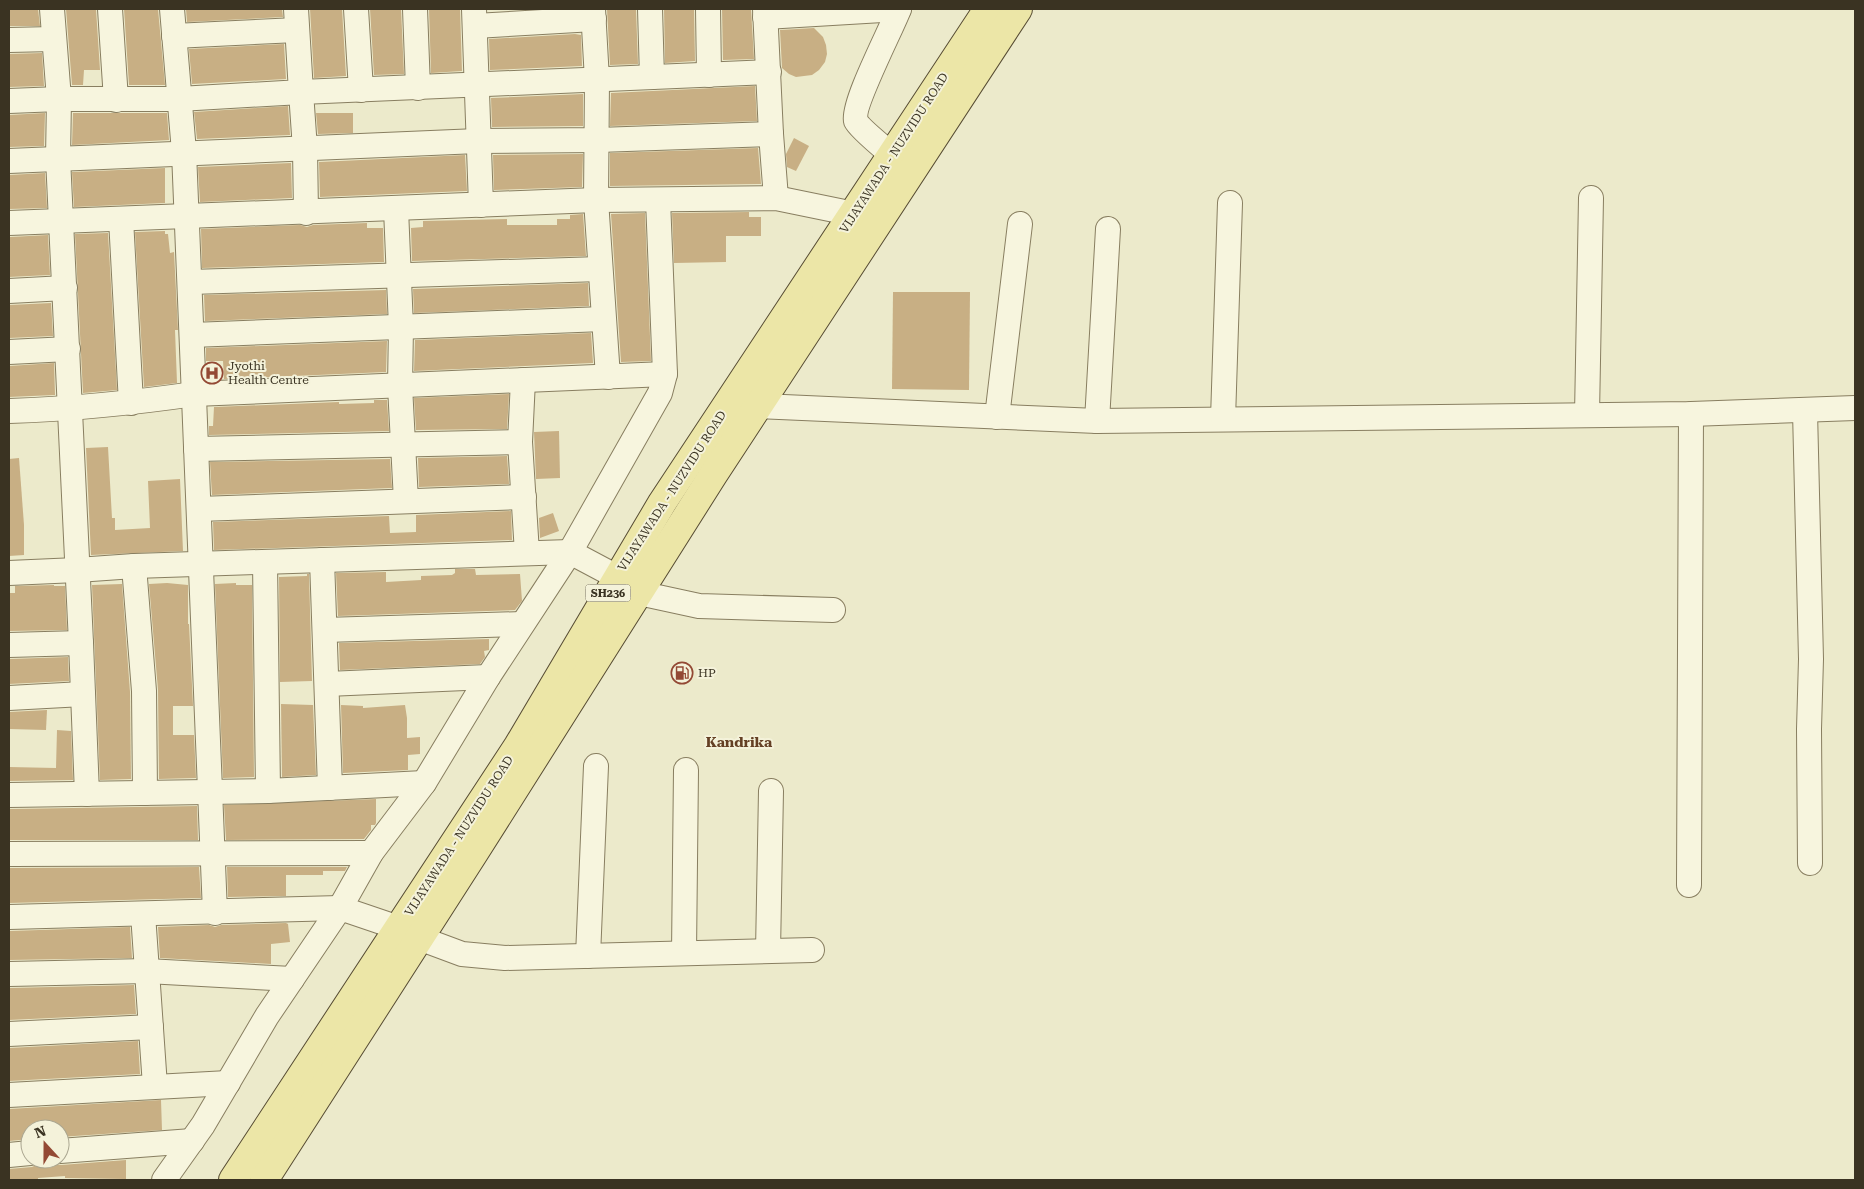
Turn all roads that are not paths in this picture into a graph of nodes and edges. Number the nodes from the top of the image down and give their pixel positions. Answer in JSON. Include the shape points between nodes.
{"nodes":[{"id":1,"x":52,"y":9,"type":"edge"},
{"id":2,"x":110,"y":9,"type":"edge"},
{"id":3,"x":172,"y":9,"type":"edge"},
{"id":4,"x":356,"y":9,"type":"edge"},
{"id":5,"x":415,"y":9,"type":"edge"},
{"id":6,"x":650,"y":9,"type":"edge"},
{"id":7,"x":708,"y":9,"type":"edge"},
{"id":8,"x":899,"y":9,"type":"edge"},
{"id":9,"x":988,"y":9,"type":"edge"},
{"id":10,"x":1018,"y":9,"type":"edge"},
{"id":11,"x":765,"y":13,"type":"edge"},
{"id":12,"x":593,"y":14,"type":"edge"},
{"id":13,"x":474,"y":17,"type":"edge"},
{"id":14,"x":297,"y":19,"type":"edge"},
{"id":15,"x":174,"y":36,"type":"junction"},
{"id":16,"x":53,"y":39,"type":"junction"},
{"id":17,"x":9,"y":40,"type":"edge"},
{"id":18,"x":769,"y":72,"type":"junction"},
{"id":19,"x":709,"y":75,"type":"junction"},
{"id":20,"x":652,"y":78,"type":"junction"},
{"id":21,"x":597,"y":80,"type":"junction"},
{"id":22,"x":477,"y":86,"type":"junction"},
{"id":23,"x":418,"y":88,"type":"junction"},
{"id":24,"x":361,"y":90,"type":"junction"},
{"id":25,"x":301,"y":92,"type":"junction"},
{"id":26,"x":59,"y":99,"type":"junction"},
{"id":27,"x":179,"y":99,"type":"junction"},
{"id":28,"x":116,"y":100,"type":"junction"},
{"id":29,"x":9,"y":101,"type":"edge"},
{"id":30,"x":771,"y":134,"type":"junction"},
{"id":31,"x":598,"y":140,"type":"junction"},
{"id":32,"x":478,"y":141,"type":"junction"},
{"id":33,"x":305,"y":149,"type":"junction"},
{"id":34,"x":887,"y":150,"type":"junction"},
{"id":35,"x":184,"y":152,"type":"junction"},
{"id":36,"x":58,"y":158,"type":"junction"},
{"id":37,"x":9,"y":161,"type":"edge"},
{"id":38,"x":1591,"y":198,"type":"dead end"},
{"id":39,"x":596,"y":200,"type":"junction"},
{"id":40,"x":658,"y":200,"type":"junction"},
{"id":41,"x":788,"y":200,"type":"junction"},
{"id":42,"x":1230,"y":203,"type":"dead end"},
{"id":43,"x":481,"y":205,"type":"junction"},
{"id":44,"x":396,"y":209,"type":"junction"},
{"id":45,"x":843,"y":211,"type":"junction"},
{"id":46,"x":306,"y":213,"type":"junction"},
{"id":47,"x":187,"y":216,"type":"junction"},
{"id":48,"x":121,"y":219,"type":"junction"},
{"id":49,"x":62,"y":221,"type":"junction"},
{"id":50,"x":9,"y":223,"type":"edge"},
{"id":51,"x":1020,"y":224,"type":"dead end"},
{"id":52,"x":1108,"y":229,"type":"dead end"},
{"id":53,"x":600,"y":269,"type":"junction"},
{"id":54,"x":399,"y":275,"type":"junction"},
{"id":55,"x":190,"y":282,"type":"junction"},
{"id":56,"x":65,"y":288,"type":"junction"},
{"id":57,"x":9,"y":291,"type":"edge"},
{"id":58,"x":603,"y":319,"type":"junction"},
{"id":59,"x":401,"y":327,"type":"junction"},
{"id":60,"x":192,"y":335,"type":"junction"},
{"id":61,"x":68,"y":349,"type":"junction"},
{"id":62,"x":9,"y":352,"type":"edge"},
{"id":63,"x":665,"y":374,"type":"junction"},
{"id":64,"x":608,"y":377,"type":"junction"},
{"id":65,"x":523,"y":380,"type":"junction"},
{"id":66,"x":400,"y":386,"type":"junction"},
{"id":67,"x":194,"y":394,"type":"junction"},
{"id":68,"x":131,"y":403,"type":"junction"},
{"id":69,"x":759,"y":406,"type":"junction"},
{"id":70,"x":1855,"y":408,"type":"edge"},
{"id":71,"x":70,"y":409,"type":"junction"},
{"id":72,"x":9,"y":411,"type":"edge"},
{"id":73,"x":1805,"y":411,"type":"junction"},
{"id":74,"x":1691,"y":414,"type":"junction"},
{"id":75,"x":1587,"y":415,"type":"junction"},
{"id":76,"x":997,"y":417,"type":"junction"},
{"id":77,"x":1223,"y":419,"type":"junction"},
{"id":78,"x":1097,"y":420,"type":"junction"},
{"id":79,"x":520,"y":442,"type":"junction"},
{"id":80,"x":404,"y":444,"type":"junction"},
{"id":81,"x":196,"y":449,"type":"junction"},
{"id":82,"x":524,"y":496,"type":"junction"},
{"id":83,"x":406,"y":501,"type":"junction"},
{"id":84,"x":199,"y":508,"type":"junction"},
{"id":85,"x":527,"y":553,"type":"junction"},
{"id":86,"x":576,"y":555,"type":"junction"},
{"id":87,"x":322,"y":560,"type":"junction"},
{"id":88,"x":265,"y":562,"type":"junction"},
{"id":89,"x":201,"y":564,"type":"junction"},
{"id":90,"x":134,"y":566,"type":"junction"},
{"id":91,"x":77,"y":570,"type":"junction"},
{"id":92,"x":9,"y":573,"type":"edge"},
{"id":93,"x":612,"y":575,"type":"junction"},
{"id":94,"x":639,"y":593,"type":"junction"},
{"id":95,"x":833,"y":610,"type":"dead end"},
{"id":96,"x":522,"y":624,"type":"junction"},
{"id":97,"x":325,"y":630,"type":"junction"},
{"id":98,"x":81,"y":643,"type":"junction"},
{"id":99,"x":9,"y":645,"type":"edge"},
{"id":100,"x":488,"y":677,"type":"junction"},
{"id":101,"x":327,"y":684,"type":"junction"},
{"id":102,"x":83,"y":694,"type":"junction"},
{"id":103,"x":9,"y":698,"type":"edge"},
{"id":104,"x":596,"y":766,"type":"dead end"},
{"id":105,"x":686,"y":770,"type":"dead end"},
{"id":106,"x":424,"y":783,"type":"junction"},
{"id":107,"x":330,"y":788,"type":"junction"},
{"id":108,"x":268,"y":791,"type":"junction"},
{"id":109,"x":771,"y":791,"type":"dead end"},
{"id":110,"x":210,"y":792,"type":"junction"},
{"id":111,"x":145,"y":793,"type":"junction"},
{"id":112,"x":87,"y":794,"type":"junction"},
{"id":113,"x":9,"y":795,"type":"edge"},
{"id":114,"x":371,"y":853,"type":"junction"},
{"id":115,"x":9,"y":854,"type":"edge"},
{"id":116,"x":212,"y":854,"type":"junction"},
{"id":117,"x":1810,"y":863,"type":"dead end"},
{"id":118,"x":1689,"y":884,"type":"dead end"},
{"id":119,"x":346,"y":910,"type":"junction"},
{"id":120,"x":215,"y":912,"type":"junction"},
{"id":121,"x":143,"y":914,"type":"junction"},
{"id":122,"x":9,"y":917,"type":"edge"},
{"id":123,"x":399,"y":929,"type":"junction"},
{"id":124,"x":812,"y":950,"type":"dead end"},
{"id":125,"x":768,"y":951,"type":"junction"},
{"id":126,"x":684,"y":953,"type":"junction"},
{"id":127,"x":588,"y":956,"type":"junction"},
{"id":128,"x":147,"y":970,"type":"junction"},
{"id":129,"x":9,"y":974,"type":"edge"},
{"id":130,"x":292,"y":979,"type":"junction"},
{"id":131,"x":151,"y":1027,"type":"junction"},
{"id":132,"x":9,"y":1034,"type":"edge"},
{"id":133,"x":228,"y":1083,"type":"junction"},
{"id":134,"x":155,"y":1086,"type":"junction"},
{"id":135,"x":9,"y":1095,"type":"edge"},
{"id":136,"x":192,"y":1142,"type":"junction"},
{"id":137,"x":70,"y":1150,"type":"edge"},
{"id":138,"x":164,"y":1180,"type":"edge"},
{"id":139,"x":233,"y":1180,"type":"edge"},
{"id":140,"x":264,"y":1180,"type":"edge"}],
"edges":[{"from":1,"to":16,"type":"street"},
{"from":2,"to":28,"type":"street"},
{"from":3,"to":15,"type":"street"},
{"from":4,"to":24,"type":"street"},
{"from":5,"to":23,"type":"street"},
{"from":6,"to":20,"type":"street"},
{"from":7,"to":19,"type":"street"},
{"from":8,"to":11,"type":"street"},
{"from":8,"to":34,"type":"street","via":[[854,115],[857,123]]},
{"from":9,"to":34,"type":"main road","name":"VIJAYAWADA - NUZVIDU ROAD","number":"SH236"},
{"from":10,"to":69,"type":"main road","name":"VIJAYAWADA - NUZVIDU ROAD","number":"SH236"},
{"from":11,"to":18,"type":"street"},
{"from":12,"to":13,"type":"street"},
{"from":12,"to":21,"type":"street"},
{"from":13,"to":22,"type":"street"},
{"from":14,"to":15,"type":"street"},
{"from":14,"to":25,"type":"street"},
{"from":15,"to":27,"type":"street"},
{"from":16,"to":17,"type":"street"},
{"from":16,"to":26,"type":"street"},
{"from":18,"to":19,"type":"street"},
{"from":18,"to":30,"type":"street"},
{"from":19,"to":20,"type":"street"},
{"from":20,"to":21,"type":"street"},
{"from":21,"to":22,"type":"street"},
{"from":21,"to":31,"type":"street"},
{"from":22,"to":23,"type":"street"},
{"from":22,"to":32,"type":"street"},
{"from":23,"to":24,"type":"street"},
{"from":24,"to":25,"type":"street"},
{"from":25,"to":27,"type":"street"},
{"from":25,"to":33,"type":"street"},
{"from":26,"to":28,"type":"street"},
{"from":26,"to":29,"type":"street"},
{"from":26,"to":36,"type":"street"},
{"from":27,"to":28,"type":"street"},
{"from":27,"to":35,"type":"street"},
{"from":30,"to":31,"type":"street"},
{"from":30,"to":41,"type":"street"},
{"from":31,"to":32,"type":"street"},
{"from":31,"to":39,"type":"street"},
{"from":32,"to":33,"type":"street"},
{"from":32,"to":43,"type":"street"},
{"from":33,"to":35,"type":"street"},
{"from":33,"to":46,"type":"street"},
{"from":34,"to":45,"type":"main road","name":"VIJAYAWADA - NUZVIDU ROAD","number":"SH236"},
{"from":35,"to":36,"type":"street"},
{"from":35,"to":47,"type":"street"},
{"from":36,"to":37,"type":"street"},
{"from":36,"to":49,"type":"street"},
{"from":38,"to":75,"type":"street"},
{"from":39,"to":40,"type":"street"},
{"from":39,"to":43,"type":"street"},
{"from":39,"to":53,"type":"street"},
{"from":40,"to":41,"type":"street"},
{"from":40,"to":63,"type":"street"},
{"from":41,"to":45,"type":"street"},
{"from":42,"to":77,"type":"street"},
{"from":43,"to":44,"type":"street"},
{"from":44,"to":46,"type":"street"},
{"from":44,"to":54,"type":"street"},
{"from":45,"to":93,"type":"main road","name":"VIJAYAWADA - NUZVIDU ROAD","number":"SH236","via":[[662,503]]},
{"from":46,"to":47,"type":"street"},
{"from":47,"to":48,"type":"street"},
{"from":47,"to":55,"type":"street"},
{"from":48,"to":49,"type":"street"},
{"from":48,"to":68,"type":"street"},
{"from":49,"to":50,"type":"street"},
{"from":49,"to":56,"type":"street"},
{"from":51,"to":76,"type":"street"},
{"from":52,"to":78,"type":"street"},
{"from":53,"to":54,"type":"street"},
{"from":53,"to":58,"type":"street"},
{"from":54,"to":55,"type":"street"},
{"from":54,"to":59,"type":"street"},
{"from":55,"to":60,"type":"street"},
{"from":56,"to":57,"type":"street"},
{"from":56,"to":61,"type":"street"},
{"from":58,"to":59,"type":"street"},
{"from":58,"to":64,"type":"street"},
{"from":59,"to":60,"type":"street"},
{"from":59,"to":66,"type":"street"},
{"from":60,"to":67,"type":"street"},
{"from":61,"to":62,"type":"street"},
{"from":61,"to":71,"type":"street"},
{"from":63,"to":64,"type":"street"},
{"from":63,"to":86,"type":"street","via":[[660,394]]},
{"from":64,"to":65,"type":"street"},
{"from":65,"to":66,"type":"street"},
{"from":65,"to":79,"type":"street"},
{"from":66,"to":67,"type":"street"},
{"from":66,"to":80,"type":"street"},
{"from":67,"to":68,"type":"street"},
{"from":67,"to":81,"type":"street"},
{"from":68,"to":71,"type":"street"},
{"from":69,"to":76,"type":"street"},
{"from":69,"to":94,"type":"main road","name":"VIJAYAWADA - NUZVIDU ROAD","number":"SH236"},
{"from":70,"to":73,"type":"street"},
{"from":71,"to":72,"type":"street"},
{"from":71,"to":91,"type":"street"},
{"from":73,"to":74,"type":"street"},
{"from":73,"to":117,"type":"street","via":[[1811,659]]},
{"from":74,"to":75,"type":"street"},
{"from":74,"to":118,"type":"street"},
{"from":75,"to":77,"type":"street"},
{"from":76,"to":78,"type":"street"},
{"from":77,"to":78,"type":"street"},
{"from":79,"to":80,"type":"street"},
{"from":79,"to":82,"type":"street"},
{"from":80,"to":81,"type":"street"},
{"from":80,"to":83,"type":"street"},
{"from":81,"to":84,"type":"street"},
{"from":82,"to":83,"type":"street"},
{"from":82,"to":85,"type":"street"},
{"from":83,"to":84,"type":"street"},
{"from":84,"to":89,"type":"street"},
{"from":85,"to":86,"type":"street"},
{"from":85,"to":87,"type":"street"},
{"from":86,"to":93,"type":"street"},
{"from":86,"to":96,"type":"street"},
{"from":87,"to":88,"type":"street"},
{"from":87,"to":97,"type":"street"},
{"from":88,"to":89,"type":"street"},
{"from":88,"to":108,"type":"street"},
{"from":89,"to":90,"type":"street"},
{"from":89,"to":110,"type":"street"},
{"from":90,"to":91,"type":"street"},
{"from":90,"to":111,"type":"street","via":[[144,691]]},
{"from":91,"to":92,"type":"street"},
{"from":91,"to":98,"type":"street"},
{"from":93,"to":123,"type":"main road","name":"VIJAYAWADA - NUZVIDU ROAD","number":"SH236","via":[[518,746]]},
{"from":94,"to":95,"type":"street","via":[[699,606]]},
{"from":94,"to":123,"type":"main road","name":"VIJAYAWADA - NUZVIDU ROAD","number":"SH236","via":[[474,853]]},
{"from":96,"to":97,"type":"street"},
{"from":96,"to":100,"type":"street"},
{"from":97,"to":101,"type":"street"},
{"from":98,"to":99,"type":"street"},
{"from":98,"to":102,"type":"street"},
{"from":100,"to":101,"type":"street"},
{"from":100,"to":106,"type":"street"},
{"from":101,"to":107,"type":"street"},
{"from":102,"to":103,"type":"street"},
{"from":102,"to":112,"type":"street"},
{"from":104,"to":127,"type":"street"},
{"from":105,"to":126,"type":"street"},
{"from":106,"to":107,"type":"street"},
{"from":106,"to":114,"type":"street"},
{"from":107,"to":108,"type":"street"},
{"from":108,"to":110,"type":"street"},
{"from":109,"to":125,"type":"street"},
{"from":110,"to":111,"type":"street"},
{"from":110,"to":116,"type":"street"},
{"from":111,"to":112,"type":"street"},
{"from":112,"to":113,"type":"street"},
{"from":114,"to":116,"type":"street"},
{"from":114,"to":119,"type":"street"},
{"from":115,"to":116,"type":"street"},
{"from":116,"to":120,"type":"street"},
{"from":119,"to":120,"type":"street"},
{"from":119,"to":123,"type":"street"},
{"from":119,"to":130,"type":"street"},
{"from":120,"to":121,"type":"street"},
{"from":121,"to":122,"type":"street"},
{"from":121,"to":128,"type":"street"},
{"from":123,"to":127,"type":"street","via":[[462,954],[505,958]]},
{"from":123,"to":139,"type":"main road","name":"VIJAYAWADA - NUZVIDU ROAD","number":"SH236"},
{"from":123,"to":140,"type":"main road","name":"VIJAYAWADA - NUZVIDU ROAD","number":"SH236"},
{"from":124,"to":125,"type":"street"},
{"from":125,"to":126,"type":"street"},
{"from":126,"to":127,"type":"street"},
{"from":128,"to":129,"type":"street"},
{"from":128,"to":130,"type":"street"},
{"from":128,"to":131,"type":"street"},
{"from":130,"to":133,"type":"street"},
{"from":131,"to":132,"type":"street"},
{"from":131,"to":134,"type":"street"},
{"from":133,"to":134,"type":"street"},
{"from":133,"to":136,"type":"street"},
{"from":134,"to":135,"type":"street"},
{"from":136,"to":137,"type":"street"},
{"from":136,"to":138,"type":"street"}]}
